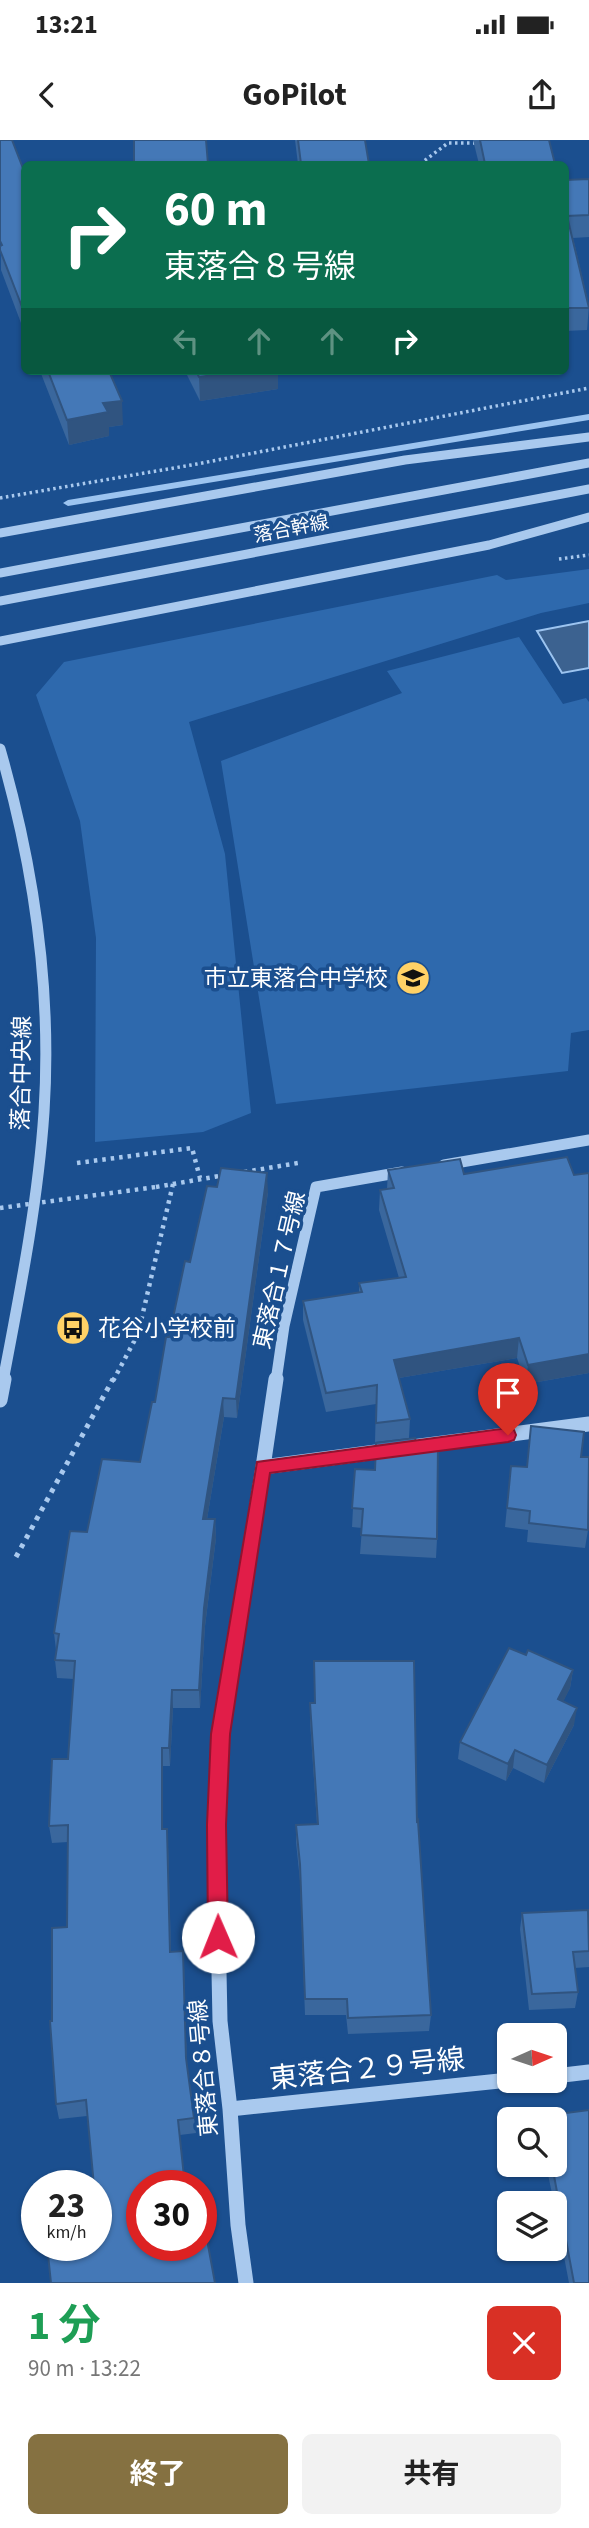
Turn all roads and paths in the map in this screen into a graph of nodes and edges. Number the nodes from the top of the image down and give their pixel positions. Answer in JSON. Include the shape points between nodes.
{"nodes":[{"id":1,"x":488,"y":143,"type":"edge"},
{"id":2,"x":425,"y":161,"type":"edge"},
{"id":3,"x":589,"y":388,"type":"edge"},
{"id":4,"x":589,"y":436,"type":"edge"},
{"id":5,"x":589,"y":463,"type":"edge"},
{"id":6,"x":589,"y":489,"type":"edge"},
{"id":7,"x":0,"y":498,"type":"edge"},
{"id":8,"x":589,"y":517,"type":"edge"},
{"id":9,"x":0,"y":533,"type":"edge"},
{"id":10,"x":0,"y":573,"type":"edge"},
{"id":11,"x":0,"y":601,"type":"edge"},
{"id":12,"x":0,"y":641,"type":"edge"},
{"id":13,"x":0,"y":749,"type":"edge"},
{"id":14,"x":589,"y":1140,"type":"edge"},
{"id":15,"x":77,"y":1163,"type":"dead end"},
{"id":16,"x":425,"y":1168,"type":"edge"},
{"id":17,"x":411,"y":1171,"type":"edge"},
{"id":18,"x":201,"y":1178,"type":"dead end"},
{"id":19,"x":173,"y":1184,"type":"dead end"},
{"id":20,"x":156,"y":1187,"type":"dead end"},
{"id":21,"x":0,"y":1208,"type":"edge"},
{"id":22,"x":0,"y":1400,"type":"edge"},
{"id":23,"x":589,"y":1424,"type":"edge"},
{"id":24,"x":263,"y":1467,"type":"junction"},
{"id":25,"x":16,"y":1557,"type":"dead end"},
{"id":26,"x":589,"y":2072,"type":"edge"},
{"id":27,"x":567,"y":2075,"type":"edge"},
{"id":28,"x":497,"y":2081,"type":"edge"},
{"id":29,"x":230,"y":2109,"type":"junction"},
{"id":30,"x":246,"y":2283,"type":"edge"}],
"edges":[{"from":1,"to":2,"type":"path","via":[[449,143]]},
{"from":3,"to":7,"type":"path"},
{"from":4,"to":9,"type":"street","via":[[405,460]]},
{"from":5,"to":10,"type":"street","name":"落合幹線"},
{"from":6,"to":11,"type":"street","name":"落合幹線"},
{"from":8,"to":12,"type":"street","via":[[489,545]]},
{"from":13,"to":22,"type":"street","name":"落合中央線","via":[[33,875],[45,1037],[39,1163]]},
{"from":14,"to":16,"type":"street"},
{"from":15,"to":18,"type":"path","via":[[192,1148]]},
{"from":17,"to":24,"type":"street","name":"東落合１７号線","via":[[316,1187],[284,1326]]},
{"from":19,"to":25,"type":"path","via":[[138,1334]]},
{"from":20,"to":21,"type":"path","bridge":true},
{"from":23,"to":24,"type":"street"},
{"from":24,"to":29,"type":"street","name":"東落合８号線","via":[[220,1734],[216,1825],[220,2021]]},
{"from":26,"to":27,"type":"street"},
{"from":28,"to":29,"type":"street","name":"東落合２９号線"},
{"from":29,"to":30,"type":"street","name":"東落合８号線"}]}
